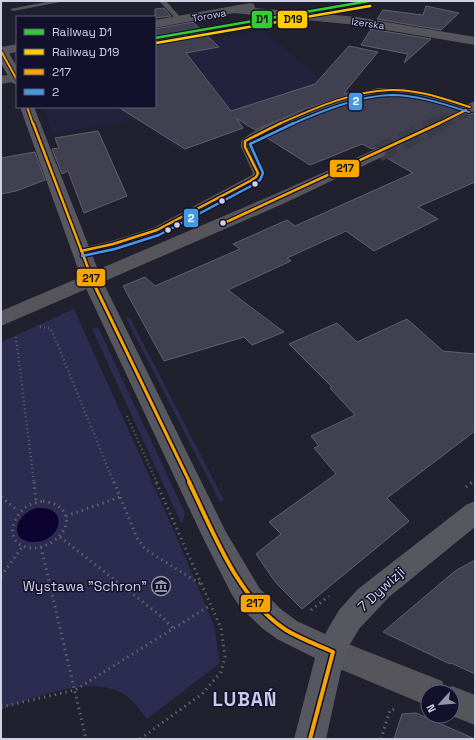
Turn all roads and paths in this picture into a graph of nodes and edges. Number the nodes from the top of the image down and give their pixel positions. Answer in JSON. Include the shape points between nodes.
{"nodes":[{"id":1,"x":17,"y":1,"type":"edge"},
{"id":2,"x":63,"y":1,"type":"edge"},
{"id":3,"x":162,"y":1,"type":"edge"},
{"id":4,"x":279,"y":2,"type":"dead end"},
{"id":5,"x":13,"y":9,"type":"junction"},
{"id":6,"x":235,"y":10,"type":"junction"},
{"id":7,"x":16,"y":16,"type":"edge"},
{"id":8,"x":180,"y":20,"type":"junction"},
{"id":9,"x":156,"y":24,"type":"edge"},
{"id":10,"x":475,"y":41,"type":"edge"},
{"id":11,"x":16,"y":48,"type":"edge"},
{"id":12,"x":1,"y":51,"type":"edge"},
{"id":13,"x":16,"y":78,"type":"edge"},
{"id":14,"x":1,"y":80,"type":"edge"},
{"id":15,"x":472,"y":106,"type":"edge"},
{"id":16,"x":27,"y":108,"type":"edge"},
{"id":17,"x":378,"y":153,"type":"tunnel mouth"},
{"id":18,"x":81,"y":251,"type":"junction"},
{"id":19,"x":92,"y":280,"type":"junction"},
{"id":20,"x":8,"y":325,"type":"edge"},
{"id":21,"x":42,"y":327,"type":"dead end"},
{"id":22,"x":126,"y":415,"type":"dead end"},
{"id":23,"x":1,"y":497,"type":"edge"},
{"id":24,"x":120,"y":497,"type":"junction"},
{"id":25,"x":36,"y":502,"type":"junction"},
{"id":26,"x":18,"y":511,"type":"junction"},
{"id":27,"x":475,"y":512,"type":"edge"},
{"id":28,"x":66,"y":516,"type":"junction"},
{"id":29,"x":60,"y":537,"type":"junction"},
{"id":30,"x":23,"y":546,"type":"junction"},
{"id":31,"x":41,"y":548,"type":"junction"},
{"id":32,"x":1,"y":576,"type":"edge"},
{"id":33,"x":202,"y":586,"type":"junction"},
{"id":34,"x":333,"y":592,"type":"dead end"},
{"id":35,"x":211,"y":605,"type":"junction"},
{"id":36,"x":309,"y":612,"type":"dead end"},
{"id":37,"x":172,"y":628,"type":"junction"},
{"id":38,"x":333,"y":652,"type":"junction"},
{"id":39,"x":420,"y":688,"type":"edge"},
{"id":40,"x":75,"y":690,"type":"junction"},
{"id":41,"x":460,"y":703,"type":"edge"},
{"id":42,"x":1,"y":707,"type":"edge"},
{"id":43,"x":402,"y":707,"type":"dead end"},
{"id":44,"x":475,"y":710,"type":"edge"},
{"id":45,"x":86,"y":739,"type":"edge"},
{"id":46,"x":140,"y":739,"type":"edge"},
{"id":47,"x":310,"y":739,"type":"edge"},
{"id":48,"x":381,"y":739,"type":"edge"}],
"edges":[{"from":1,"to":5,"type":"lane"},
{"from":2,"to":5,"type":"lane"},
{"from":3,"to":8,"type":"lane"},
{"from":4,"to":6,"type":"street","name":"Torowa"},
{"from":5,"to":7,"type":"lane"},
{"from":6,"to":8,"type":"street","name":"Torowa"},
{"from":6,"to":10,"type":"street","name":"Izerska","via":[[357,21]]},
{"from":8,"to":9,"type":"street","name":"Torowa"},
{"from":11,"to":12,"type":"street"},
{"from":12,"to":13,"type":"street"},
{"from":13,"to":14,"type":"street"},
{"from":15,"to":18,"type":"lane","via":[[426,94],[372,91],[252,135],[244,144],[257,168],[256,177],[157,230]]},
{"from":16,"to":18,"type":"street"},
{"from":17,"to":19,"type":"street"},
{"from":18,"to":19,"type":"street"},
{"from":19,"to":20,"type":"street"},
{"from":19,"to":38,"type":"street","via":[[217,540],[242,586],[272,620]]},
{"from":20,"to":25,"type":"path"},
{"from":21,"to":24,"type":"path","via":[[52,331]]},
{"from":22,"to":33,"type":"path"},
{"from":23,"to":26,"type":"path"},
{"from":24,"to":28,"type":"path"},
{"from":24,"to":33,"type":"path","via":[[137,538],[145,549]]},
{"from":25,"to":26,"type":"path"},
{"from":25,"to":28,"type":"path","via":[[56,504]]},
{"from":26,"to":30,"type":"path","via":[[11,522],[10,533],[15,542]]},
{"from":27,"to":38,"type":"street","name":"7 Dywizji","via":[[366,600],[341,632]]},
{"from":28,"to":29,"type":"path","via":[[65,528]]},
{"from":29,"to":31,"type":"path"},
{"from":29,"to":37,"type":"path","via":[[162,617]]},
{"from":30,"to":31,"type":"path"},
{"from":30,"to":32,"type":"path"},
{"from":31,"to":40,"type":"path"},
{"from":33,"to":35,"type":"path"},
{"from":34,"to":36,"type":"path"},
{"from":35,"to":37,"type":"path"},
{"from":35,"to":46,"type":"path","via":[[221,628],[226,653],[223,670],[217,680],[203,693]]},
{"from":37,"to":40,"type":"path"},
{"from":38,"to":39,"type":"street"},
{"from":38,"to":47,"type":"street","name":"7 Dywizji"},
{"from":40,"to":42,"type":"path"},
{"from":40,"to":45,"type":"path"},
{"from":41,"to":44,"type":"street"},
{"from":43,"to":48,"type":"path","via":[[390,710]]}]}
